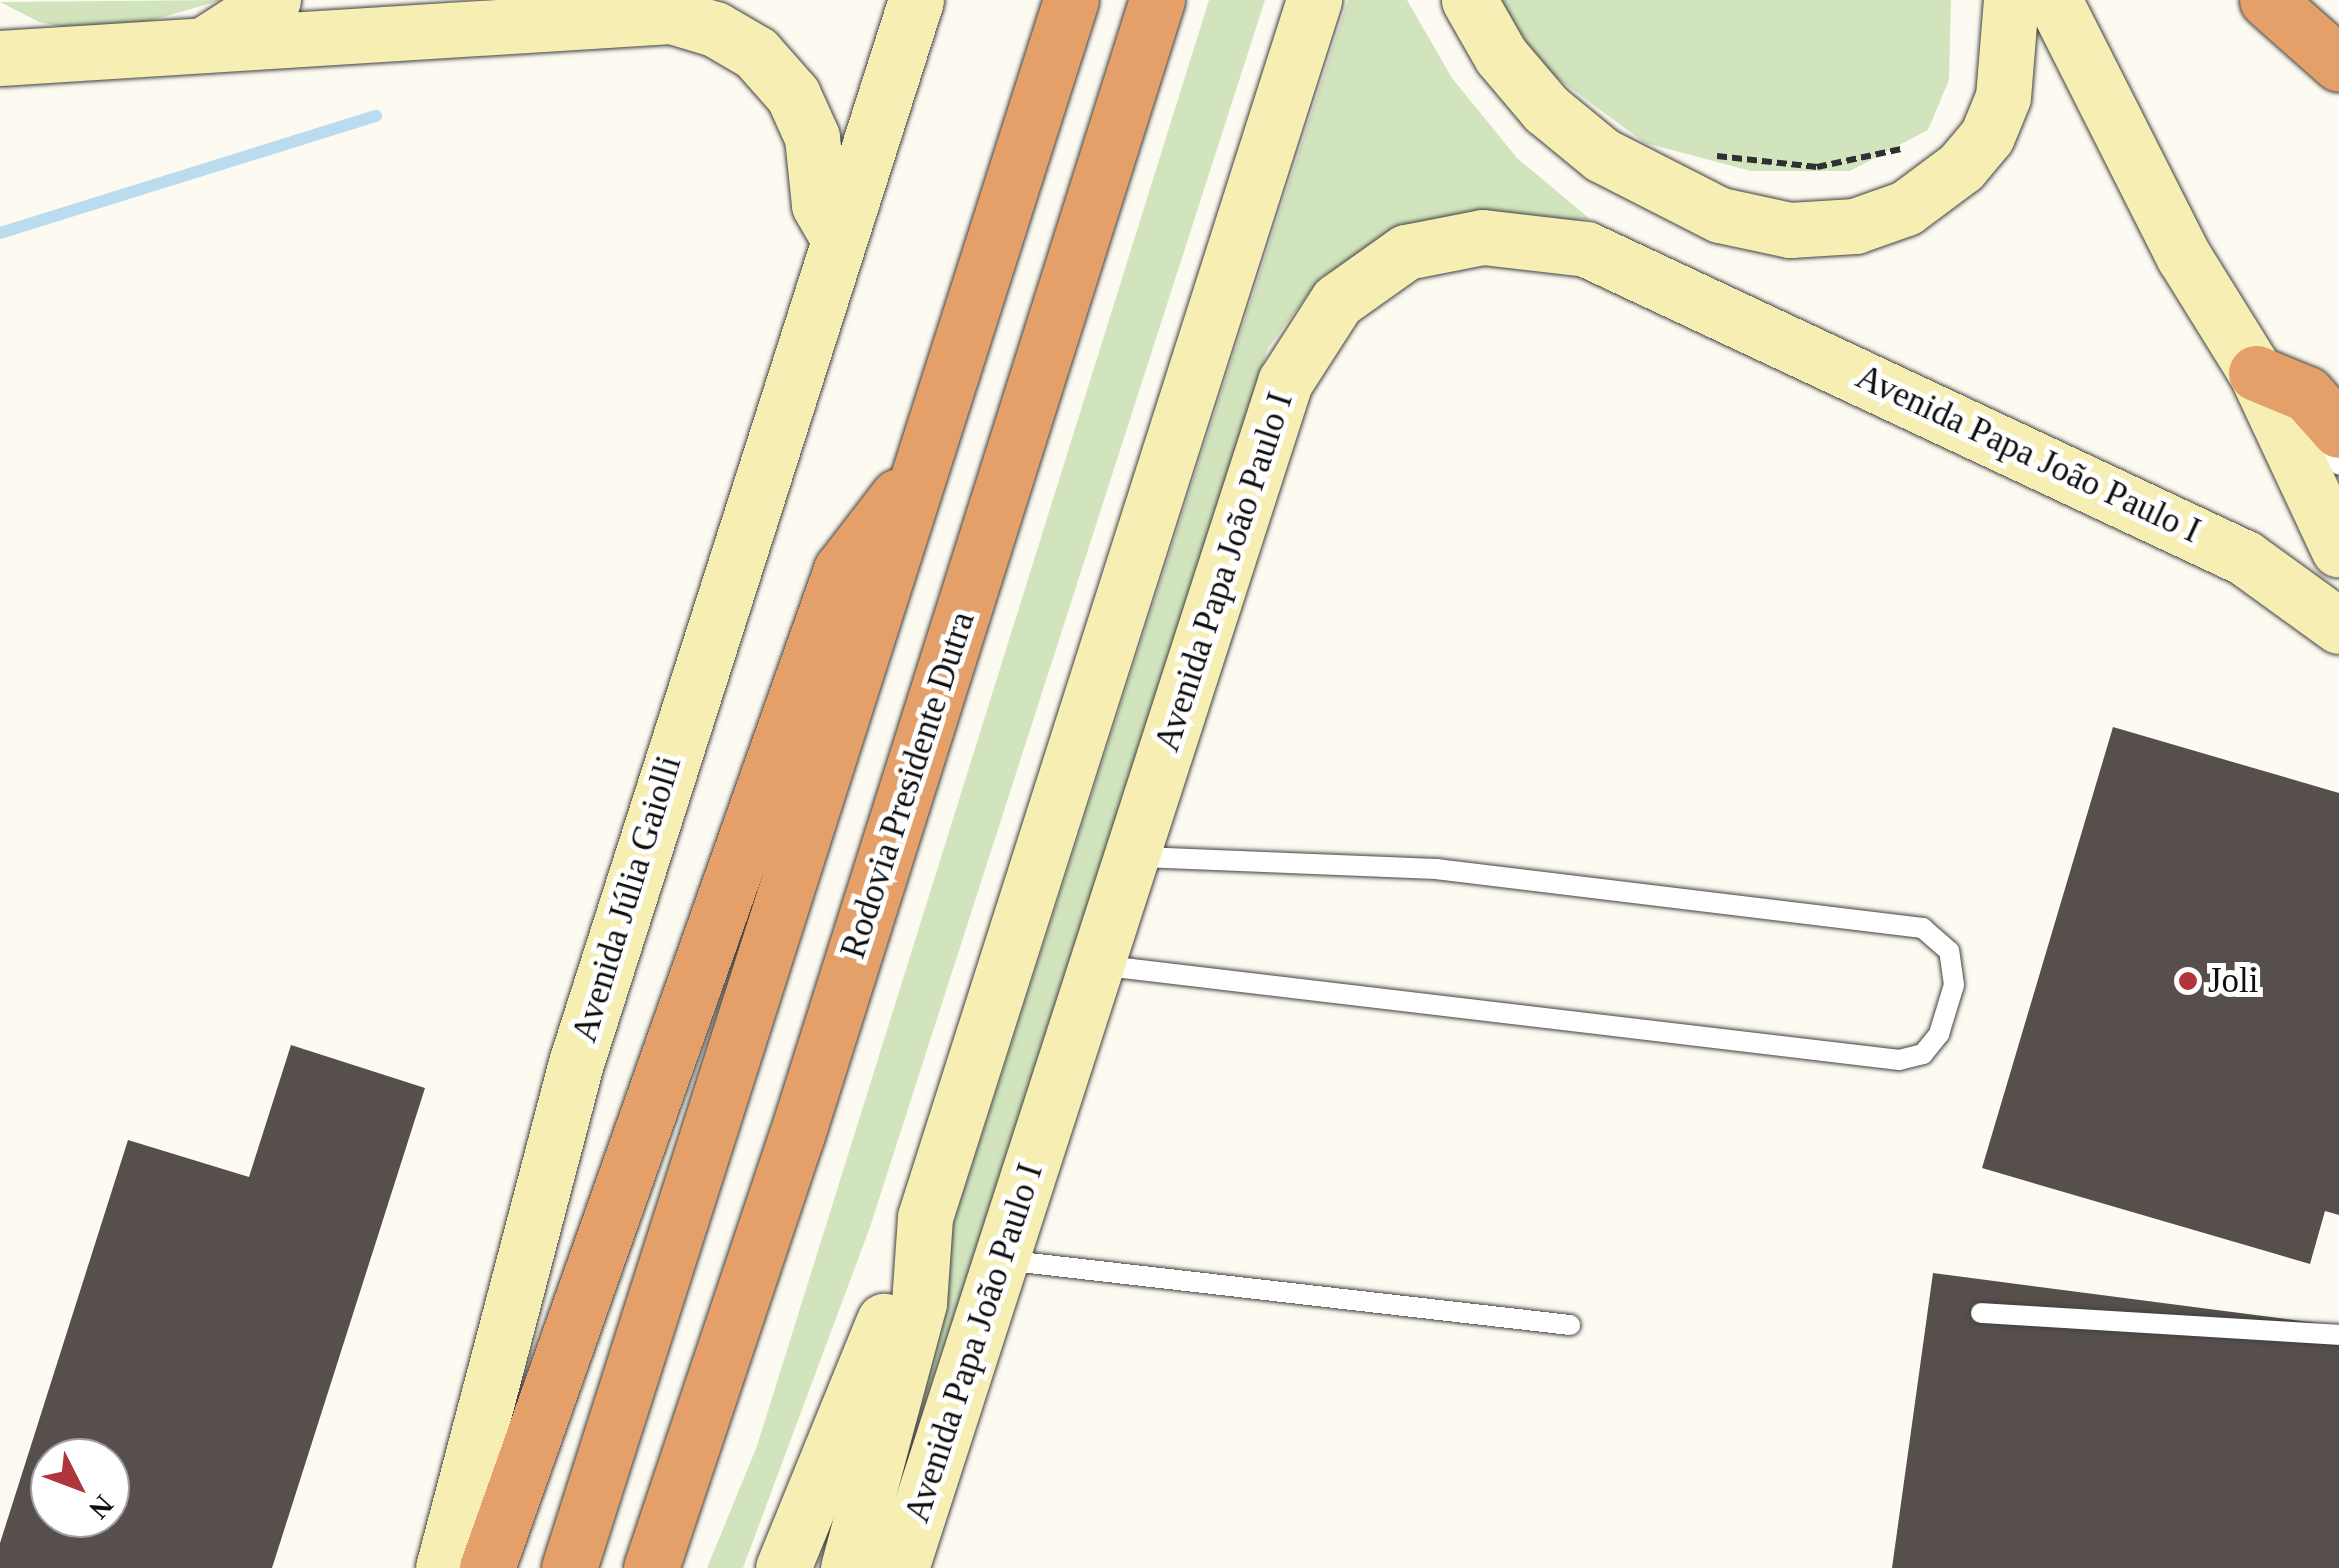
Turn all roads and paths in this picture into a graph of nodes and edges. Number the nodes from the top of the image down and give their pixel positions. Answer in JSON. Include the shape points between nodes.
{"nodes":[{"id":1,"x":273,"y":0,"type":"edge"},
{"id":2,"x":916,"y":0,"type":"edge"},
{"id":3,"x":1071,"y":0,"type":"edge"},
{"id":4,"x":1157,"y":0,"type":"edge"},
{"id":5,"x":1314,"y":0,"type":"edge"},
{"id":6,"x":1469,"y":0,"type":"edge"},
{"id":7,"x":2011,"y":0,"type":"edge"},
{"id":8,"x":2054,"y":0,"type":"edge"},
{"id":9,"x":2267,"y":0,"type":"edge"},
{"id":10,"x":198,"y":49,"type":"junction"},
{"id":11,"x":0,"y":58,"type":"edge"},
{"id":12,"x":2339,"y":64,"type":"edge"},
{"id":13,"x":1918,"y":144,"type":"dead end"},
{"id":14,"x":1701,"y":152,"type":"dead end"},
{"id":15,"x":840,"y":239,"type":"junction"},
{"id":16,"x":2256,"y":373,"type":"junction"},
{"id":17,"x":2339,"y":430,"type":"edge"},
{"id":18,"x":2339,"y":465,"type":"edge"},
{"id":19,"x":921,"y":466,"type":"junction"},
{"id":20,"x":2339,"y":550,"type":"edge"},
{"id":21,"x":2339,"y":626,"type":"edge"},
{"id":22,"x":1132,"y":856,"type":"junction"},
{"id":23,"x":1096,"y":965,"type":"junction"},
{"id":24,"x":925,"y":1217,"type":"junction"},
{"id":25,"x":1001,"y":1259,"type":"junction"},
{"id":26,"x":1981,"y":1313,"type":"dead end"},
{"id":27,"x":1570,"y":1325,"type":"dead end"},
{"id":28,"x":2339,"y":1335,"type":"edge"},
{"id":29,"x":443,"y":1568,"type":"edge"},
{"id":30,"x":486,"y":1568,"type":"edge"},
{"id":31,"x":569,"y":1568,"type":"edge"},
{"id":32,"x":651,"y":1568,"type":"edge"},
{"id":33,"x":784,"y":1568,"type":"edge"},
{"id":34,"x":848,"y":1568,"type":"edge"},
{"id":35,"x":902,"y":1568,"type":"edge"}],
"edges":[{"from":1,"to":10,"type":"main road"},
{"from":2,"to":15,"type":"main road","name":"Avenida Júlia Gaiolli"},
{"from":3,"to":19,"type":"highway"},
{"from":4,"to":32,"type":"highway","name":"Rodovia Presidente Dutra","via":[[796,1138]]},
{"from":5,"to":24,"type":"main road"},
{"from":6,"to":7,"type":"main road","via":[[1501,56],[1546,109],[1602,155],[1720,215],[1790,230],[1854,226],[1906,208],[1961,168],[1988,136],[2004,96]]},
{"from":8,"to":16,"type":"main road","via":[[2184,256]]},
{"from":9,"to":12,"type":"highway"},
{"from":10,"to":11,"type":"main road"},
{"from":10,"to":15,"type":"main road","via":[[672,16],[756,53],[793,96],[812,138],[819,205]]},
{"from":13,"to":14,"type":"path","via":[[1848,166],[1766,166]]},
{"from":15,"to":29,"type":"main road","name":"Avenida Júlia Gaiolli","via":[[582,1045]]},
{"from":16,"to":17,"type":"highway","via":[[2307,394]]},
{"from":16,"to":18,"type":"lane"},
{"from":16,"to":20,"type":"main road"},
{"from":19,"to":30,"type":"highway","via":[[840,570]]},
{"from":19,"to":31,"type":"highway"},
{"from":21,"to":22,"type":"main road","name":"Avenida Papa João Paulo I","via":[[2245,558],[1586,249],[1483,237],[1406,252],[1337,301],[1285,382]]},
{"from":22,"to":23,"type":"main road","name":"Avenida Papa João Paulo I"},
{"from":22,"to":23,"type":"lane","via":[[1438,869],[1924,928],[1949,952],[1954,985],[1940,1034],[1923,1054],[1898,1060]]},
{"from":23,"to":25,"type":"main road","name":"Avenida Papa João Paulo I"},
{"from":24,"to":33,"type":"main road"},
{"from":24,"to":34,"type":"main road","via":[[919,1303]]},
{"from":25,"to":27,"type":"lane"},
{"from":25,"to":35,"type":"main road","name":"Avenida Papa João Paulo I"},
{"from":26,"to":28,"type":"lane"}]}
